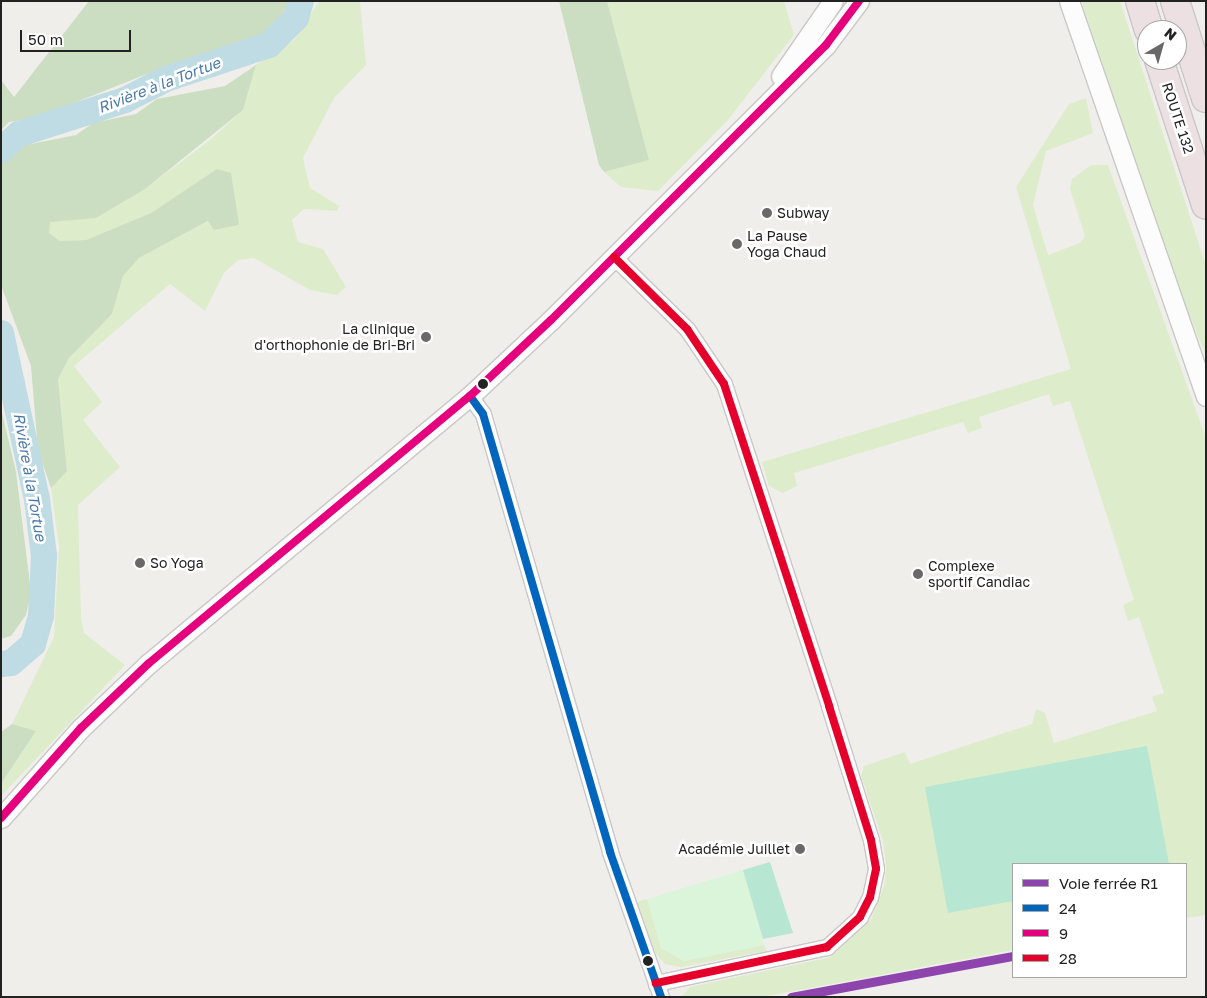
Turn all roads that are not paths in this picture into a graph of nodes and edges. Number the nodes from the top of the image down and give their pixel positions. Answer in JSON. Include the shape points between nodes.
{"nodes":[{"id":1,"x":833,"y":1,"type":"edge"},
{"id":2,"x":859,"y":1,"type":"edge"},
{"id":3,"x":1069,"y":1,"type":"edge"},
{"id":4,"x":1140,"y":1,"type":"edge"},
{"id":5,"x":1175,"y":1,"type":"edge"},
{"id":6,"x":1146,"y":20,"type":"edge"},
{"id":7,"x":1162,"y":70,"type":"edge"},
{"id":8,"x":1206,"y":98,"type":"edge"},
{"id":9,"x":749,"y":118,"type":"junction"},
{"id":10,"x":1206,"y":205,"type":"edge"},
{"id":11,"x":614,"y":257,"type":"junction"},
{"id":12,"x":1206,"y":395,"type":"edge"},
{"id":13,"x":470,"y":396,"type":"junction"},
{"id":14,"x":1,"y":818,"type":"edge"},
{"id":15,"x":658,"y":990,"type":"edge"}],
"edges":[{"from":1,"to":9,"type":"street"},
{"from":2,"to":9,"type":"street","via":[[826,45]]},
{"from":3,"to":12,"type":"street"},
{"from":4,"to":6,"type":"highway"},
{"from":5,"to":8,"type":"highway"},
{"from":7,"to":10,"type":"highway","name":"ROUTE 132"},
{"from":9,"to":11,"type":"street"},
{"from":11,"to":13,"type":"street"},
{"from":11,"to":15,"type":"street","via":[[687,329],[724,384],[838,733],[876,869],[870,898],[860,917],[827,947]]},
{"from":13,"to":14,"type":"street","via":[[148,664],[81,728]]},
{"from":13,"to":15,"type":"street","via":[[483,414],[610,852]]}]}
